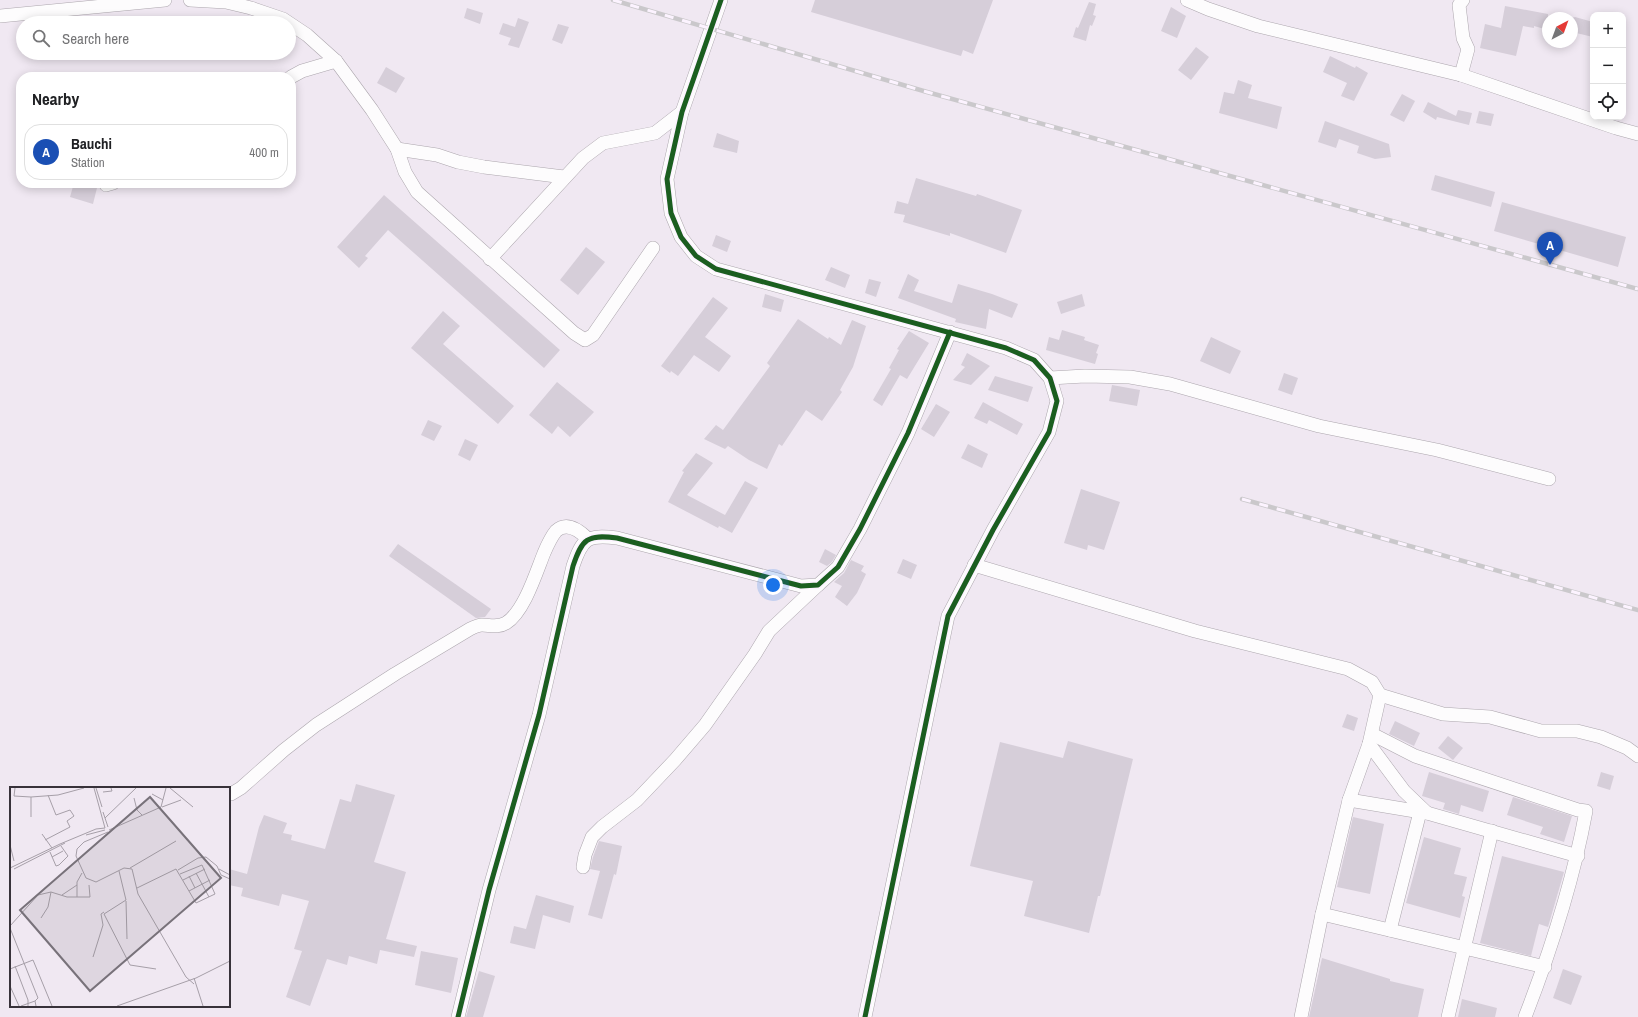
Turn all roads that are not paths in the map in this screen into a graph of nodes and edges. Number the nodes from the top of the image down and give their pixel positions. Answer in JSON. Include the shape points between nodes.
{"nodes":[{"id":1,"x":165,"y":0,"type":"edge"},
{"id":2,"x":190,"y":0,"type":"edge"},
{"id":3,"x":721,"y":0,"type":"edge"},
{"id":4,"x":1187,"y":0,"type":"edge"},
{"id":5,"x":1463,"y":0,"type":"edge"},
{"id":6,"x":0,"y":16,"type":"edge"},
{"id":7,"x":273,"y":16,"type":"edge"},
{"id":8,"x":296,"y":28,"type":"edge"},
{"id":9,"x":336,"y":61,"type":"junction"},
{"id":10,"x":1461,"y":74,"type":"junction"},
{"id":11,"x":296,"y":75,"type":"edge"},
{"id":12,"x":682,"y":112,"type":"junction"},
{"id":13,"x":1638,"y":134,"type":"edge"},
{"id":14,"x":397,"y":149,"type":"junction"},
{"id":15,"x":564,"y":177,"type":"junction"},
{"id":16,"x":653,"y":248,"type":"dead end"},
{"id":17,"x":490,"y":259,"type":"junction"},
{"id":18,"x":950,"y":332,"type":"junction"},
{"id":19,"x":1050,"y":378,"type":"junction"},
{"id":20,"x":1549,"y":479,"type":"dead end"},
{"id":21,"x":588,"y":539,"type":"junction"},
{"id":22,"x":974,"y":565,"type":"junction"},
{"id":23,"x":818,"y":585,"type":"junction"},
{"id":24,"x":1380,"y":695,"type":"junction"},
{"id":25,"x":1370,"y":739,"type":"junction"},
{"id":26,"x":1638,"y":756,"type":"edge"},
{"id":27,"x":230,"y":794,"type":"dead end"},
{"id":28,"x":1349,"y":800,"type":"junction"},
{"id":29,"x":1424,"y":812,"type":"junction"},
{"id":30,"x":1492,"y":831,"type":"junction"},
{"id":31,"x":1578,"y":856,"type":"junction"},
{"id":32,"x":583,"y":868,"type":"dead end"},
{"id":33,"x":1322,"y":914,"type":"junction"},
{"id":34,"x":1390,"y":930,"type":"junction"},
{"id":35,"x":1465,"y":948,"type":"junction"},
{"id":36,"x":1545,"y":967,"type":"junction"},
{"id":37,"x":458,"y":1017,"type":"edge"},
{"id":38,"x":865,"y":1017,"type":"edge"},
{"id":39,"x":1301,"y":1017,"type":"edge"},
{"id":40,"x":1448,"y":1017,"type":"edge"},
{"id":41,"x":1525,"y":1017,"type":"edge"}],
"edges":[{"from":1,"to":6,"type":"street"},
{"from":2,"to":7,"type":"street","via":[[226,2]]},
{"from":3,"to":12,"type":"street"},
{"from":4,"to":10,"type":"street","via":[[1258,26]]},
{"from":5,"to":10,"type":"street","via":[[1459,5],[1460,24],[1468,49]]},
{"from":8,"to":9,"type":"street"},
{"from":9,"to":11,"type":"street"},
{"from":9,"to":14,"type":"street"},
{"from":10,"to":13,"type":"street"},
{"from":12,"to":15,"type":"street","via":[[655,133],[603,143],[582,158]]},
{"from":12,"to":18,"type":"street","via":[[667,179],[671,213],[681,237],[696,256],[716,269]]},
{"from":14,"to":15,"type":"street","via":[[437,155],[458,162]]},
{"from":14,"to":17,"type":"street","via":[[405,172],[417,192]]},
{"from":15,"to":17,"type":"street"},
{"from":16,"to":17,"type":"street","via":[[593,335],[585,340]]},
{"from":18,"to":19,"type":"street","via":[[1006,348],[1034,360]]},
{"from":18,"to":23,"type":"street","via":[[908,433],[860,529],[838,567]]},
{"from":19,"to":20,"type":"street","via":[[1130,377],[1170,384],[1319,426],[1437,450]]},
{"from":19,"to":22,"type":"street","via":[[1057,401],[1049,432]]},
{"from":21,"to":23,"type":"street","via":[[601,536],[616,538],[801,586]]},
{"from":21,"to":27,"type":"street","via":[[580,531],[572,528],[564,527],[556,532],[548,544],[524,600],[516,614],[506,623],[496,627],[480,625],[470,629],[395,674],[316,725],[241,788]]},
{"from":21,"to":37,"type":"street","via":[[579,549],[573,566],[538,715],[489,890]]},
{"from":22,"to":24,"type":"street","via":[[1195,631],[1348,669],[1372,682]]},
{"from":22,"to":38,"type":"street","via":[[948,616]]},
{"from":23,"to":32,"type":"street","via":[[769,631],[705,725],[675,760],[637,800],[592,837]]},
{"from":24,"to":25,"type":"street"},
{"from":24,"to":26,"type":"street","via":[[1443,714],[1490,717],[1541,731],[1577,731],[1601,737],[1627,748]]},
{"from":25,"to":28,"type":"street"},
{"from":25,"to":29,"type":"street","via":[[1404,791]]},
{"from":25,"to":31,"type":"street","via":[[1586,811]]},
{"from":28,"to":29,"type":"street"},
{"from":28,"to":33,"type":"street"},
{"from":29,"to":30,"type":"street"},
{"from":29,"to":34,"type":"street"},
{"from":30,"to":31,"type":"street"},
{"from":30,"to":35,"type":"street"},
{"from":31,"to":36,"type":"street"},
{"from":33,"to":34,"type":"street"},
{"from":33,"to":39,"type":"street"},
{"from":34,"to":35,"type":"street"},
{"from":35,"to":36,"type":"street"},
{"from":35,"to":40,"type":"street"},
{"from":36,"to":41,"type":"street"}]}
